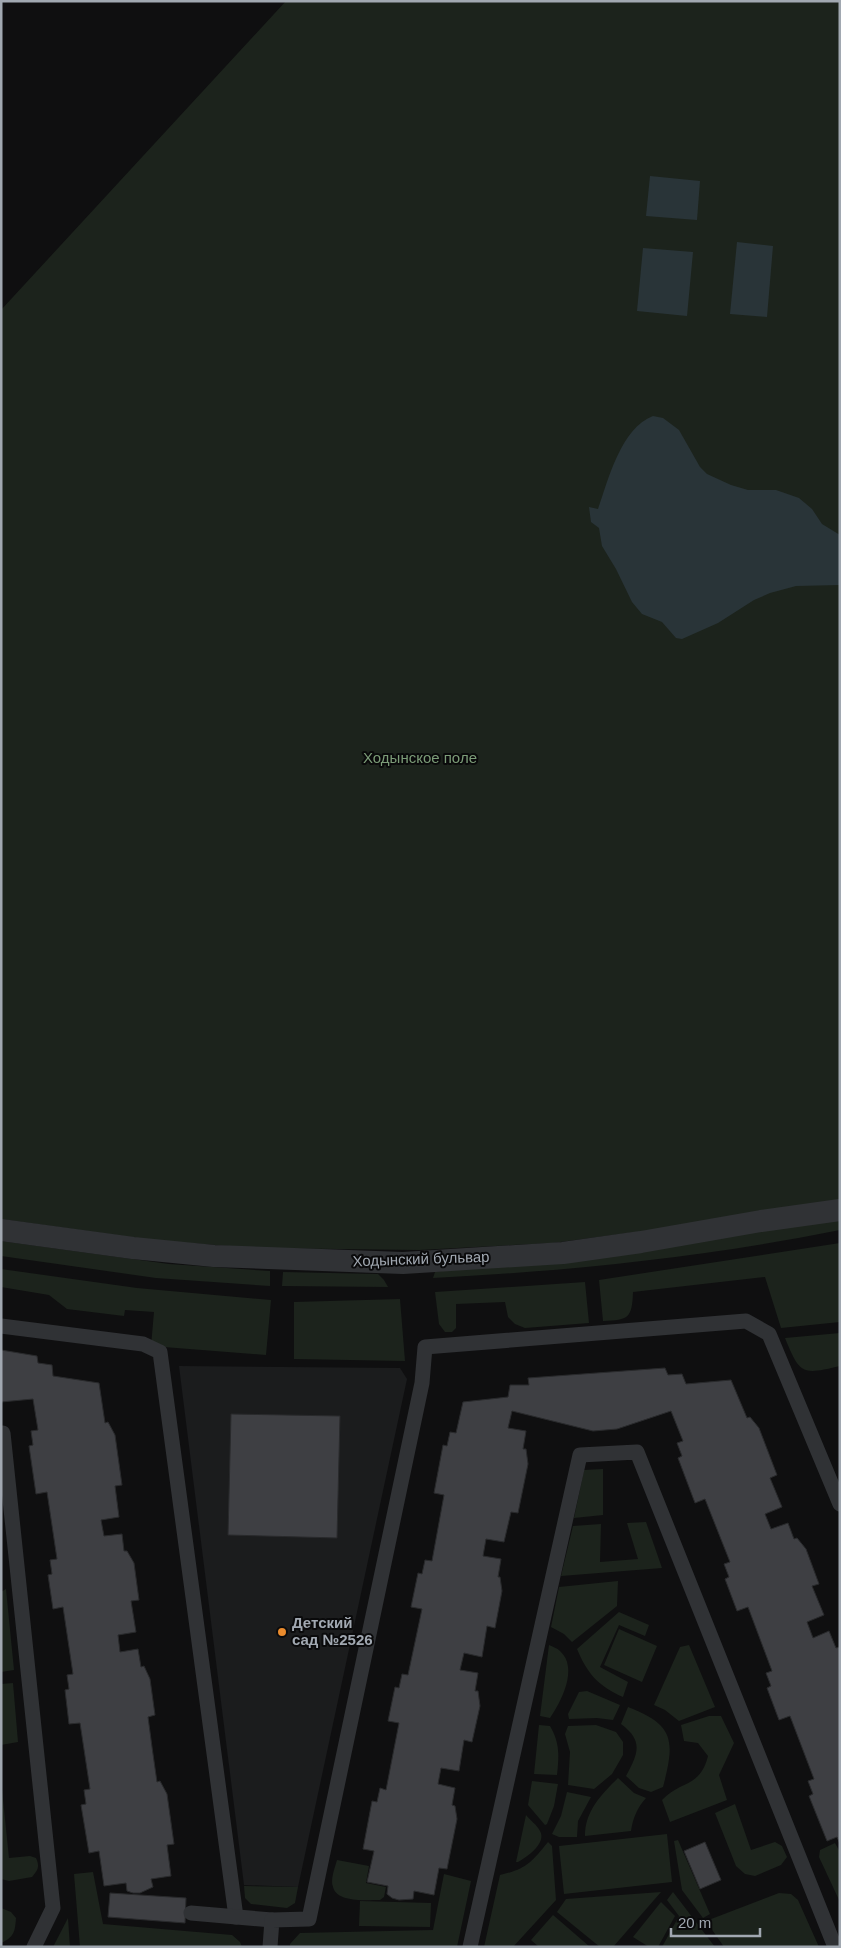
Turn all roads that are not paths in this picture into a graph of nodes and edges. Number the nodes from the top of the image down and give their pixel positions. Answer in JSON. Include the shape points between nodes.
{"nodes":[{"id":1,"x":840,"y":1210,"type":"edge"},
{"id":2,"x":1,"y":1230,"type":"edge"},
{"id":3,"x":1,"y":1326,"type":"edge"},
{"id":4,"x":3,"y":1433,"type":"dead end"},
{"id":5,"x":840,"y":1504,"type":"edge"},
{"id":6,"x":192,"y":1913,"type":"dead end"},
{"id":7,"x":236,"y":1917,"type":"junction"},
{"id":8,"x":272,"y":1920,"type":"junction"},
{"id":9,"x":34,"y":1947,"type":"edge"},
{"id":10,"x":270,"y":1947,"type":"edge"},
{"id":11,"x":470,"y":1947,"type":"edge"},
{"id":12,"x":834,"y":1947,"type":"edge"}],
"edges":[{"from":1,"to":2,"type":"street","name":"Ходынский бульвар","via":[[563,1253],[403,1263],[214,1256]]},
{"from":3,"to":7,"type":"lane","via":[[143,1344],[160,1352]]},
{"from":4,"to":9,"type":"lane","via":[[53,1908]]},
{"from":5,"to":8,"type":"lane","via":[[769,1334],[746,1321],[426,1347],[422,1383],[309,1919]]},
{"from":6,"to":7,"type":"lane"},
{"from":7,"to":8,"type":"lane"},
{"from":8,"to":10,"type":"lane"},
{"from":11,"to":12,"type":"lane","via":[[580,1455],[637,1452]]}]}
